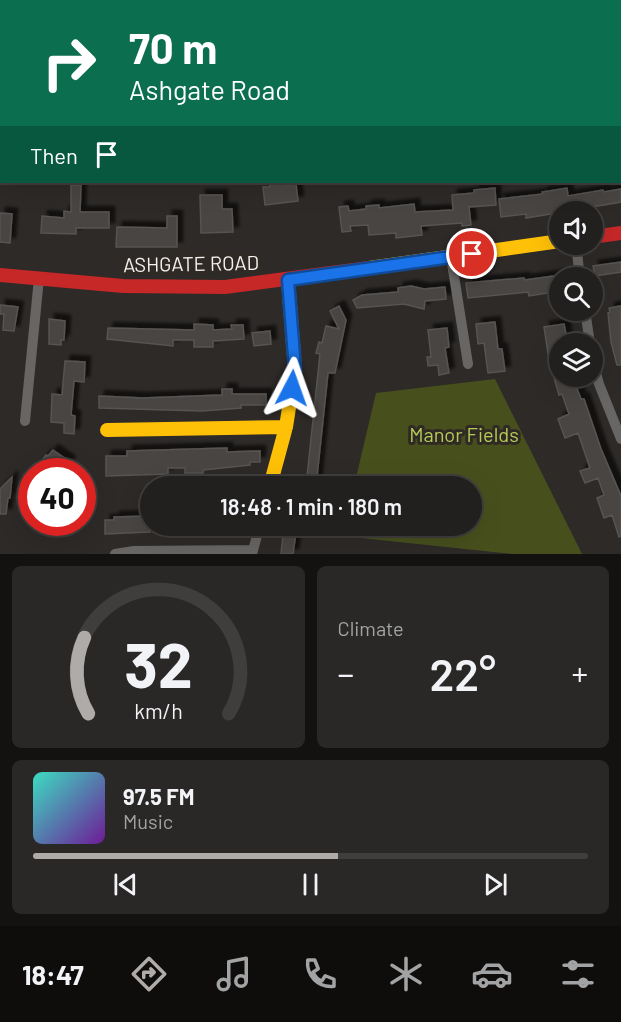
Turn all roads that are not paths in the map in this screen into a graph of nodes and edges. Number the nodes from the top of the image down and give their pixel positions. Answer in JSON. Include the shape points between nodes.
{"nodes":[{"id":1,"x":621,"y":233,"type":"edge"},
{"id":2,"x":603,"y":235,"type":"edge"},
{"id":3,"x":549,"y":244,"type":"edge"},
{"id":4,"x":451,"y":257,"type":"junction"},
{"id":5,"x":0,"y":275,"type":"edge"},
{"id":6,"x":39,"y":278,"type":"junction"},
{"id":7,"x":288,"y":280,"type":"junction"},
{"id":8,"x":468,"y":364,"type":"dead end"},
{"id":9,"x":600,"y":387,"type":"edge"},
{"id":10,"x":25,"y":421,"type":"dead end"},
{"id":11,"x":286,"y":427,"type":"junction"},
{"id":12,"x":107,"y":430,"type":"dead end"},
{"id":13,"x":621,"y":439,"type":"edge"},
{"id":14,"x":273,"y":476,"type":"edge"},
{"id":15,"x":257,"y":536,"type":"edge"},
{"id":16,"x":252,"y":552,"type":"edge"},
{"id":17,"x":116,"y":554,"type":"edge"}],
"edges":[{"from":1,"to":2,"type":"street"},
{"from":3,"to":4,"type":"street","name":"ASHGATE ROAD"},
{"from":4,"to":7,"type":"street","name":"ASHGATE ROAD"},
{"from":4,"to":8,"type":"street"},
{"from":5,"to":6,"type":"street","name":"ASHGATE ROAD"},
{"from":6,"to":7,"type":"street","name":"ASHGATE ROAD","via":[[161,288],[225,287]]},
{"from":6,"to":10,"type":"street"},
{"from":7,"to":11,"type":"street","via":[[295,369]]},
{"from":9,"to":13,"type":"street"},
{"from":11,"to":12,"type":"street"},
{"from":11,"to":14,"type":"street"},
{"from":15,"to":16,"type":"street"},
{"from":16,"to":17,"type":"street"}]}
